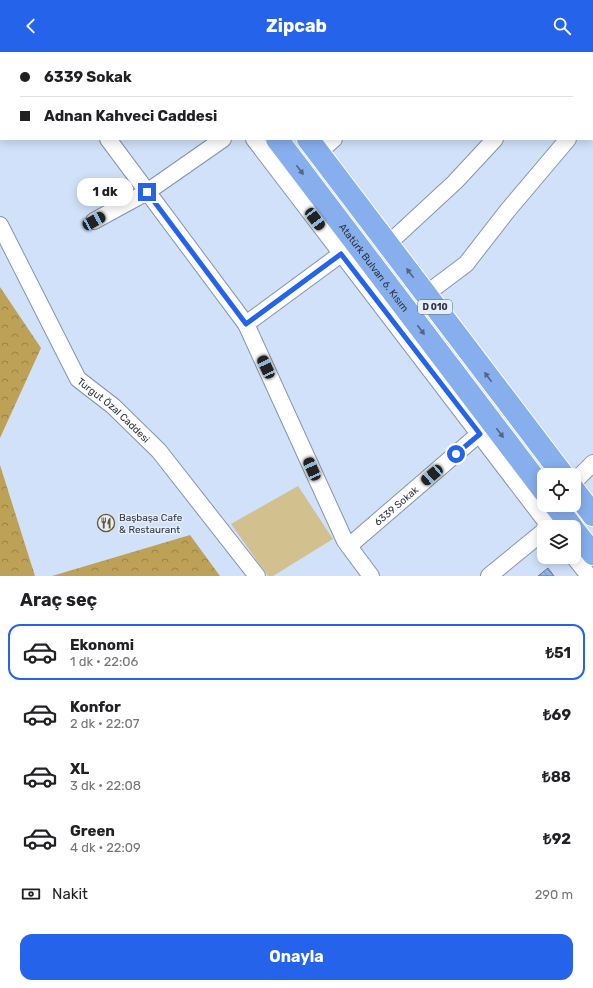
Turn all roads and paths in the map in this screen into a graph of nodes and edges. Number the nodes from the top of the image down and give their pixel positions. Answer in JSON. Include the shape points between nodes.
{"nodes":[{"id":1,"x":109,"y":140,"type":"edge"},
{"id":2,"x":222,"y":140,"type":"edge"},
{"id":3,"x":255,"y":140,"type":"edge"},
{"id":4,"x":278,"y":140,"type":"edge"},
{"id":5,"x":494,"y":140,"type":"edge"},
{"id":6,"x":567,"y":140,"type":"edge"},
{"id":7,"x":320,"y":144,"type":"edge"},
{"id":8,"x":147,"y":192,"type":"junction"},
{"id":9,"x":94,"y":221,"type":"dead end"},
{"id":10,"x":0,"y":225,"type":"edge"},
{"id":11,"x":388,"y":244,"type":"junction"},
{"id":12,"x":341,"y":254,"type":"junction"},
{"id":13,"x":426,"y":294,"type":"junction"},
{"id":14,"x":246,"y":324,"type":"junction"},
{"id":15,"x":480,"y":434,"type":"junction"},
{"id":16,"x":593,"y":463,"type":"edge"},
{"id":17,"x":558,"y":468,"type":"edge"},
{"id":18,"x":581,"y":475,"type":"edge"},
{"id":19,"x":537,"y":482,"type":"edge"},
{"id":20,"x":581,"y":499,"type":"edge"},
{"id":21,"x":560,"y":512,"type":"edge"},
{"id":22,"x":593,"y":515,"type":"edge"},
{"id":23,"x":542,"y":520,"type":"edge"},
{"id":24,"x":567,"y":520,"type":"edge"},
{"id":25,"x":537,"y":537,"type":"edge"},
{"id":26,"x":581,"y":539,"type":"edge"},
{"id":27,"x":349,"y":546,"type":"junction"},
{"id":28,"x":593,"y":554,"type":"edge"},
{"id":29,"x":580,"y":564,"type":"edge"},
{"id":30,"x":257,"y":576,"type":"edge"},
{"id":31,"x":371,"y":576,"type":"edge"},
{"id":32,"x":489,"y":576,"type":"edge"},
{"id":33,"x":589,"y":576,"type":"edge"}],
"edges":[{"from":1,"to":8,"type":"street"},
{"from":2,"to":8,"type":"street"},
{"from":3,"to":12,"type":"street"},
{"from":4,"to":19,"type":"highway","name":"Atatürk Bulvarı 6. Kısım","number":"D 010","one_way":true},
{"from":5,"to":11,"type":"street","via":[[456,182]]},
{"from":6,"to":13,"type":"street","via":[[466,264]]},
{"from":7,"to":11,"type":"highway","number":"D 010"},
{"from":8,"to":9,"type":"street"},
{"from":8,"to":14,"type":"street"},
{"from":10,"to":30,"type":"street","name":"Turgut Özal Caddesi","via":[[78,379],[113,406],[160,451]]},
{"from":13,"to":11,"type":"highway","number":"D 010","one_way":true},
{"from":12,"to":14,"type":"street"},
{"from":12,"to":15,"type":"street"},
{"from":17,"to":13,"type":"highway","number":"D 010","one_way":true},
{"from":14,"to":27,"type":"street"},
{"from":15,"to":23,"type":"street"},
{"from":15,"to":27,"type":"street","name":"6339 Sokak"},
{"from":16,"to":18,"type":"street"},
{"from":20,"to":22,"type":"highway"},
{"from":21,"to":24,"type":"highway"},
{"from":25,"to":32,"type":"street"},
{"from":26,"to":28,"type":"highway"},
{"from":27,"to":31,"type":"street"},
{"from":29,"to":33,"type":"street"}]}
